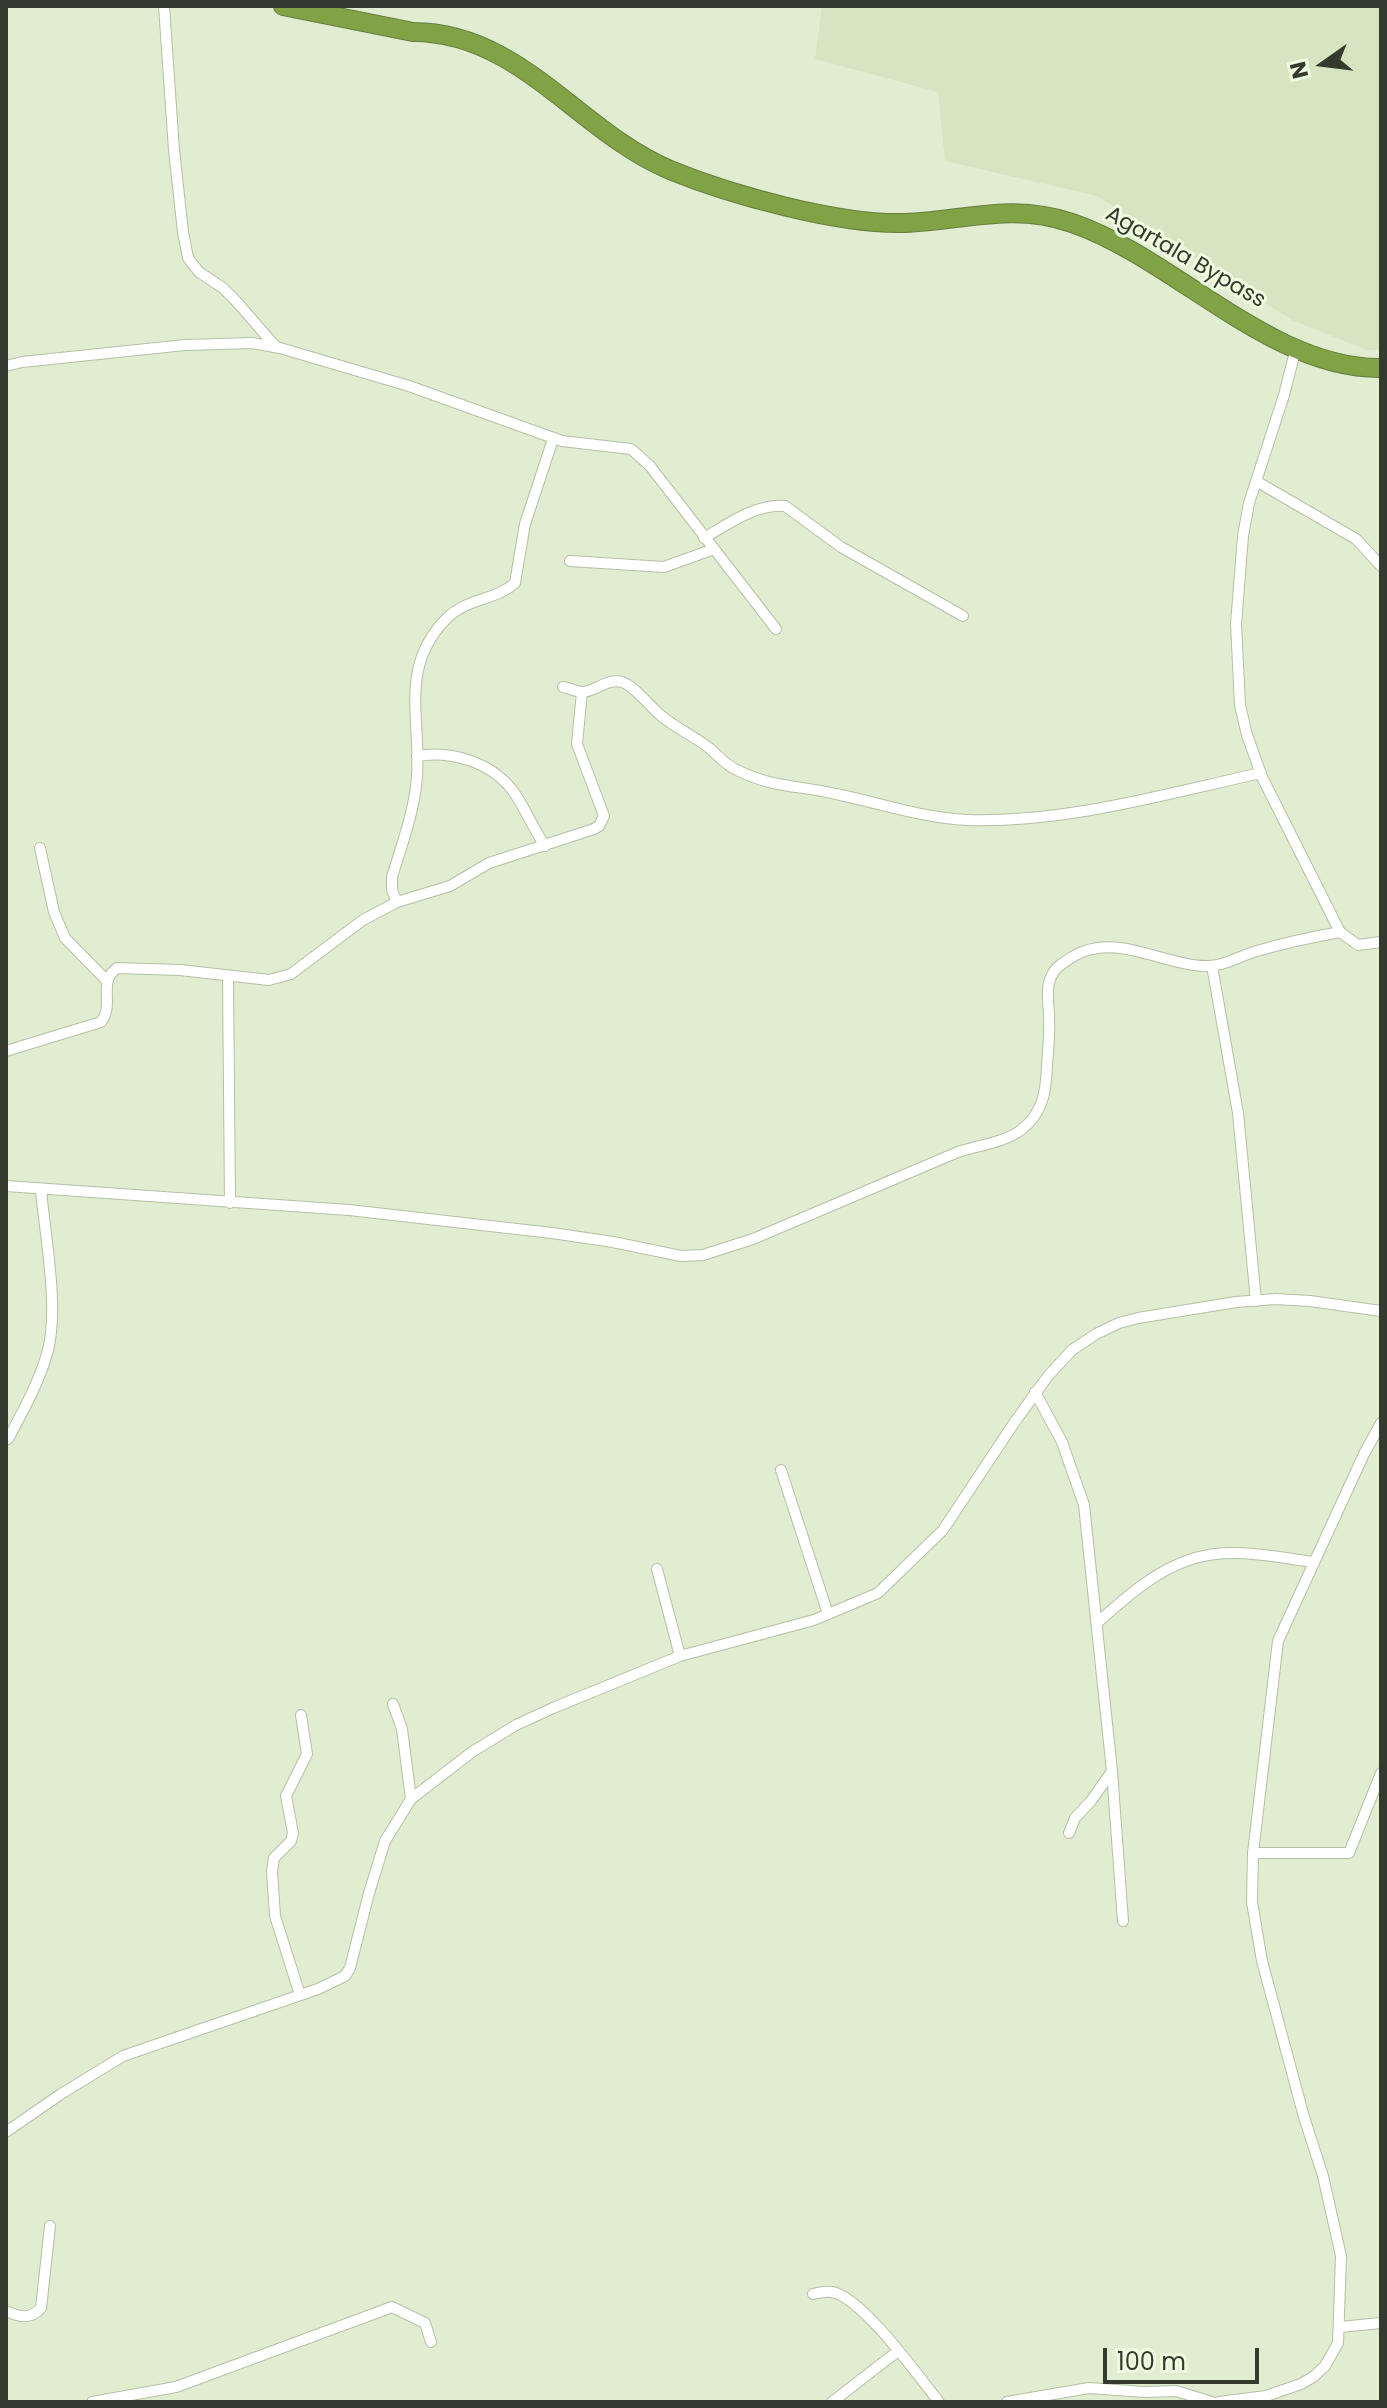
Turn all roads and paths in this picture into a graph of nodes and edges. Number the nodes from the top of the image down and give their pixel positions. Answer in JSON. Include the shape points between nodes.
{"nodes":[{"id":1,"x":283,"y":6,"type":"edge"},
{"id":2,"x":347,"y":6,"type":"edge"},
{"id":3,"x":165,"y":11,"type":"edge"},
{"id":4,"x":431,"y":32,"type":"junction"},
{"id":5,"x":276,"y":347,"type":"junction"},
{"id":6,"x":1296,"y":348,"type":"junction"},
{"id":7,"x":6,"y":366,"type":"edge"},
{"id":8,"x":1381,"y":368,"type":"edge"},
{"id":9,"x":553,"y":439,"type":"junction"},
{"id":10,"x":1256,"y":481,"type":"junction"},
{"id":11,"x":704,"y":538,"type":"junction"},
{"id":12,"x":714,"y":549,"type":"junction"},
{"id":13,"x":570,"y":561,"type":"dead end"},
{"id":14,"x":1381,"y":566,"type":"edge"},
{"id":15,"x":963,"y":616,"type":"dead end"},
{"id":16,"x":776,"y":629,"type":"dead end"},
{"id":17,"x":563,"y":687,"type":"dead end"},
{"id":18,"x":582,"y":692,"type":"junction"},
{"id":19,"x":417,"y":756,"type":"junction"},
{"id":20,"x":1261,"y":773,"type":"junction"},
{"id":21,"x":545,"y":846,"type":"junction"},
{"id":22,"x":40,"y":848,"type":"dead end"},
{"id":23,"x":397,"y":902,"type":"junction"},
{"id":24,"x":1340,"y":932,"type":"junction"},
{"id":25,"x":1381,"y":942,"type":"edge"},
{"id":26,"x":1212,"y":966,"type":"junction"},
{"id":27,"x":228,"y":976,"type":"junction"},
{"id":28,"x":107,"y":981,"type":"junction"},
{"id":29,"x":6,"y":1051,"type":"edge"},
{"id":30,"x":6,"y":1186,"type":"edge"},
{"id":31,"x":41,"y":1190,"type":"junction"},
{"id":32,"x":230,"y":1203,"type":"junction"},
{"id":33,"x":1256,"y":1301,"type":"junction"},
{"id":34,"x":1381,"y":1311,"type":"edge"},
{"id":35,"x":1035,"y":1392,"type":"junction"},
{"id":36,"x":1381,"y":1423,"type":"edge"},
{"id":37,"x":8,"y":1439,"type":"dead end"},
{"id":38,"x":781,"y":1470,"type":"dead end"},
{"id":39,"x":1313,"y":1562,"type":"junction"},
{"id":40,"x":657,"y":1569,"type":"dead end"},
{"id":41,"x":828,"y":1614,"type":"junction"},
{"id":42,"x":1097,"y":1623,"type":"junction"},
{"id":43,"x":680,"y":1656,"type":"junction"},
{"id":44,"x":393,"y":1704,"type":"dead end"},
{"id":45,"x":301,"y":1715,"type":"dead end"},
{"id":46,"x":1112,"y":1771,"type":"junction"},
{"id":47,"x":1381,"y":1773,"type":"edge"},
{"id":48,"x":411,"y":1799,"type":"junction"},
{"id":49,"x":1069,"y":1833,"type":"dead end"},
{"id":50,"x":1253,"y":1853,"type":"junction"},
{"id":51,"x":1123,"y":1921,"type":"dead end"},
{"id":52,"x":300,"y":1995,"type":"junction"},
{"id":53,"x":6,"y":2132,"type":"edge"},
{"id":54,"x":50,"y":2226,"type":"dead end"},
{"id":55,"x":813,"y":2294,"type":"dead end"},
{"id":56,"x":6,"y":2311,"type":"edge"},
{"id":57,"x":1381,"y":2323,"type":"edge"},
{"id":58,"x":1340,"y":2327,"type":"junction"},
{"id":59,"x":431,"y":2342,"type":"dead end"},
{"id":60,"x":898,"y":2351,"type":"junction"},
{"id":61,"x":92,"y":2402,"type":"edge"},
{"id":62,"x":832,"y":2402,"type":"edge"},
{"id":63,"x":939,"y":2402,"type":"edge"},
{"id":64,"x":1007,"y":2402,"type":"edge"},
{"id":65,"x":1212,"y":2402,"type":"edge"},
{"id":66,"x":1219,"y":2402,"type":"edge"}],
"edges":[{"from":1,"to":4,"type":"highway","name":"Agartala Bypass"},
{"from":2,"to":4,"type":"highway","name":"Agartala Bypass","via":[[417,22]]},
{"from":3,"to":5,"type":"street","via":[[188,258]]},
{"from":4,"to":6,"type":"highway","name":"Agartala Bypass","via":[[510,60],[628,146],[692,178],[799,209],[857,219],[904,223],[997,212],[1069,222],[1113,241]]},
{"from":5,"to":7,"type":"street","via":[[210,343]]},
{"from":5,"to":9,"type":"street","via":[[409,386]]},
{"from":6,"to":8,"type":"highway","name":"Agartala Bypass","via":[[1349,365]]},
{"from":6,"to":10,"type":"street"},
{"from":9,"to":11,"type":"street","via":[[635,451]]},
{"from":9,"to":19,"type":"street","via":[[525,524],[515,583],[448,617],[420,659],[413,693]]},
{"from":10,"to":14,"type":"street","via":[[1356,539]]},
{"from":10,"to":20,"type":"street","via":[[1243,536],[1236,624],[1240,705]]},
{"from":11,"to":12,"type":"street"},
{"from":11,"to":15,"type":"street","via":[[751,513],[785,506],[841,547]]},
{"from":12,"to":13,"type":"street","via":[[664,567]]},
{"from":12,"to":16,"type":"street"},
{"from":17,"to":18,"type":"street"},
{"from":18,"to":20,"type":"street","via":[[616,681],[626,684],[727,764],[767,783],[943,817],[1060,815]]},
{"from":18,"to":21,"type":"street","via":[[577,744],[602,808],[602,821],[594,829]]},
{"from":19,"to":21,"type":"street","via":[[445,754],[499,775]]},
{"from":19,"to":23,"type":"street","via":[[415,793],[392,877]]},
{"from":20,"to":24,"type":"street"},
{"from":21,"to":23,"type":"street"},
{"from":22,"to":28,"type":"street","via":[[65,938]]},
{"from":23,"to":27,"type":"street","via":[[363,920],[291,974],[269,980]]},
{"from":24,"to":25,"type":"street","via":[[1358,945]]},
{"from":24,"to":26,"type":"street"},
{"from":26,"to":32,"type":"street","via":[[1114,948],[1076,955],[1058,966],[1049,982],[1044,1099],[1022,1129],[703,1255],[349,1210]]},
{"from":26,"to":33,"type":"street","via":[[1238,1113]]},
{"from":27,"to":28,"type":"street","via":[[128,967],[117,968]]},
{"from":27,"to":32,"type":"street"},
{"from":28,"to":29,"type":"street","via":[[108,1008],[101,1022]]},
{"from":30,"to":31,"type":"street"},
{"from":31,"to":32,"type":"street"},
{"from":31,"to":37,"type":"street","via":[[52,1325],[35,1386]]},
{"from":33,"to":34,"type":"street","via":[[1310,1301]]},
{"from":33,"to":35,"type":"street","via":[[1119,1323],[1072,1350]]},
{"from":35,"to":41,"type":"street","via":[[931,1543],[878,1593]]},
{"from":35,"to":42,"type":"street","via":[[1062,1442],[1084,1505]]},
{"from":36,"to":39,"type":"street"},
{"from":38,"to":41,"type":"street"},
{"from":39,"to":42,"type":"street","via":[[1246,1554],[1194,1558],[1159,1574]]},
{"from":39,"to":50,"type":"street","via":[[1275,1651]]},
{"from":40,"to":43,"type":"street"},
{"from":41,"to":43,"type":"street"},
{"from":42,"to":46,"type":"street"},
{"from":43,"to":48,"type":"street","via":[[516,1725]]},
{"from":44,"to":48,"type":"street","via":[[402,1729]]},
{"from":45,"to":52,"type":"street","via":[[307,1754],[286,1796],[293,1833],[274,1858],[272,1871],[275,1916]]},
{"from":46,"to":49,"type":"street"},
{"from":46,"to":51,"type":"street"},
{"from":47,"to":50,"type":"street","via":[[1349,1853]]},
{"from":48,"to":52,"type":"street","via":[[385,1841],[350,1968],[336,1982]]},
{"from":50,"to":58,"type":"street","via":[[1252,1902],[1262,1961],[1341,2256]]},
{"from":52,"to":53,"type":"street","via":[[123,2056]]},
{"from":54,"to":56,"type":"street","via":[[41,2308],[23,2317]]},
{"from":55,"to":60,"type":"street","via":[[844,2297]]},
{"from":57,"to":58,"type":"street"},
{"from":58,"to":66,"type":"street","via":[[1338,2343],[1313,2377],[1266,2396]]},
{"from":59,"to":61,"type":"street","via":[[425,2323],[392,2307],[176,2387]]},
{"from":60,"to":62,"type":"street"},
{"from":60,"to":63,"type":"street"},
{"from":64,"to":65,"type":"street","via":[[1089,2388],[1176,2391]]}]}
